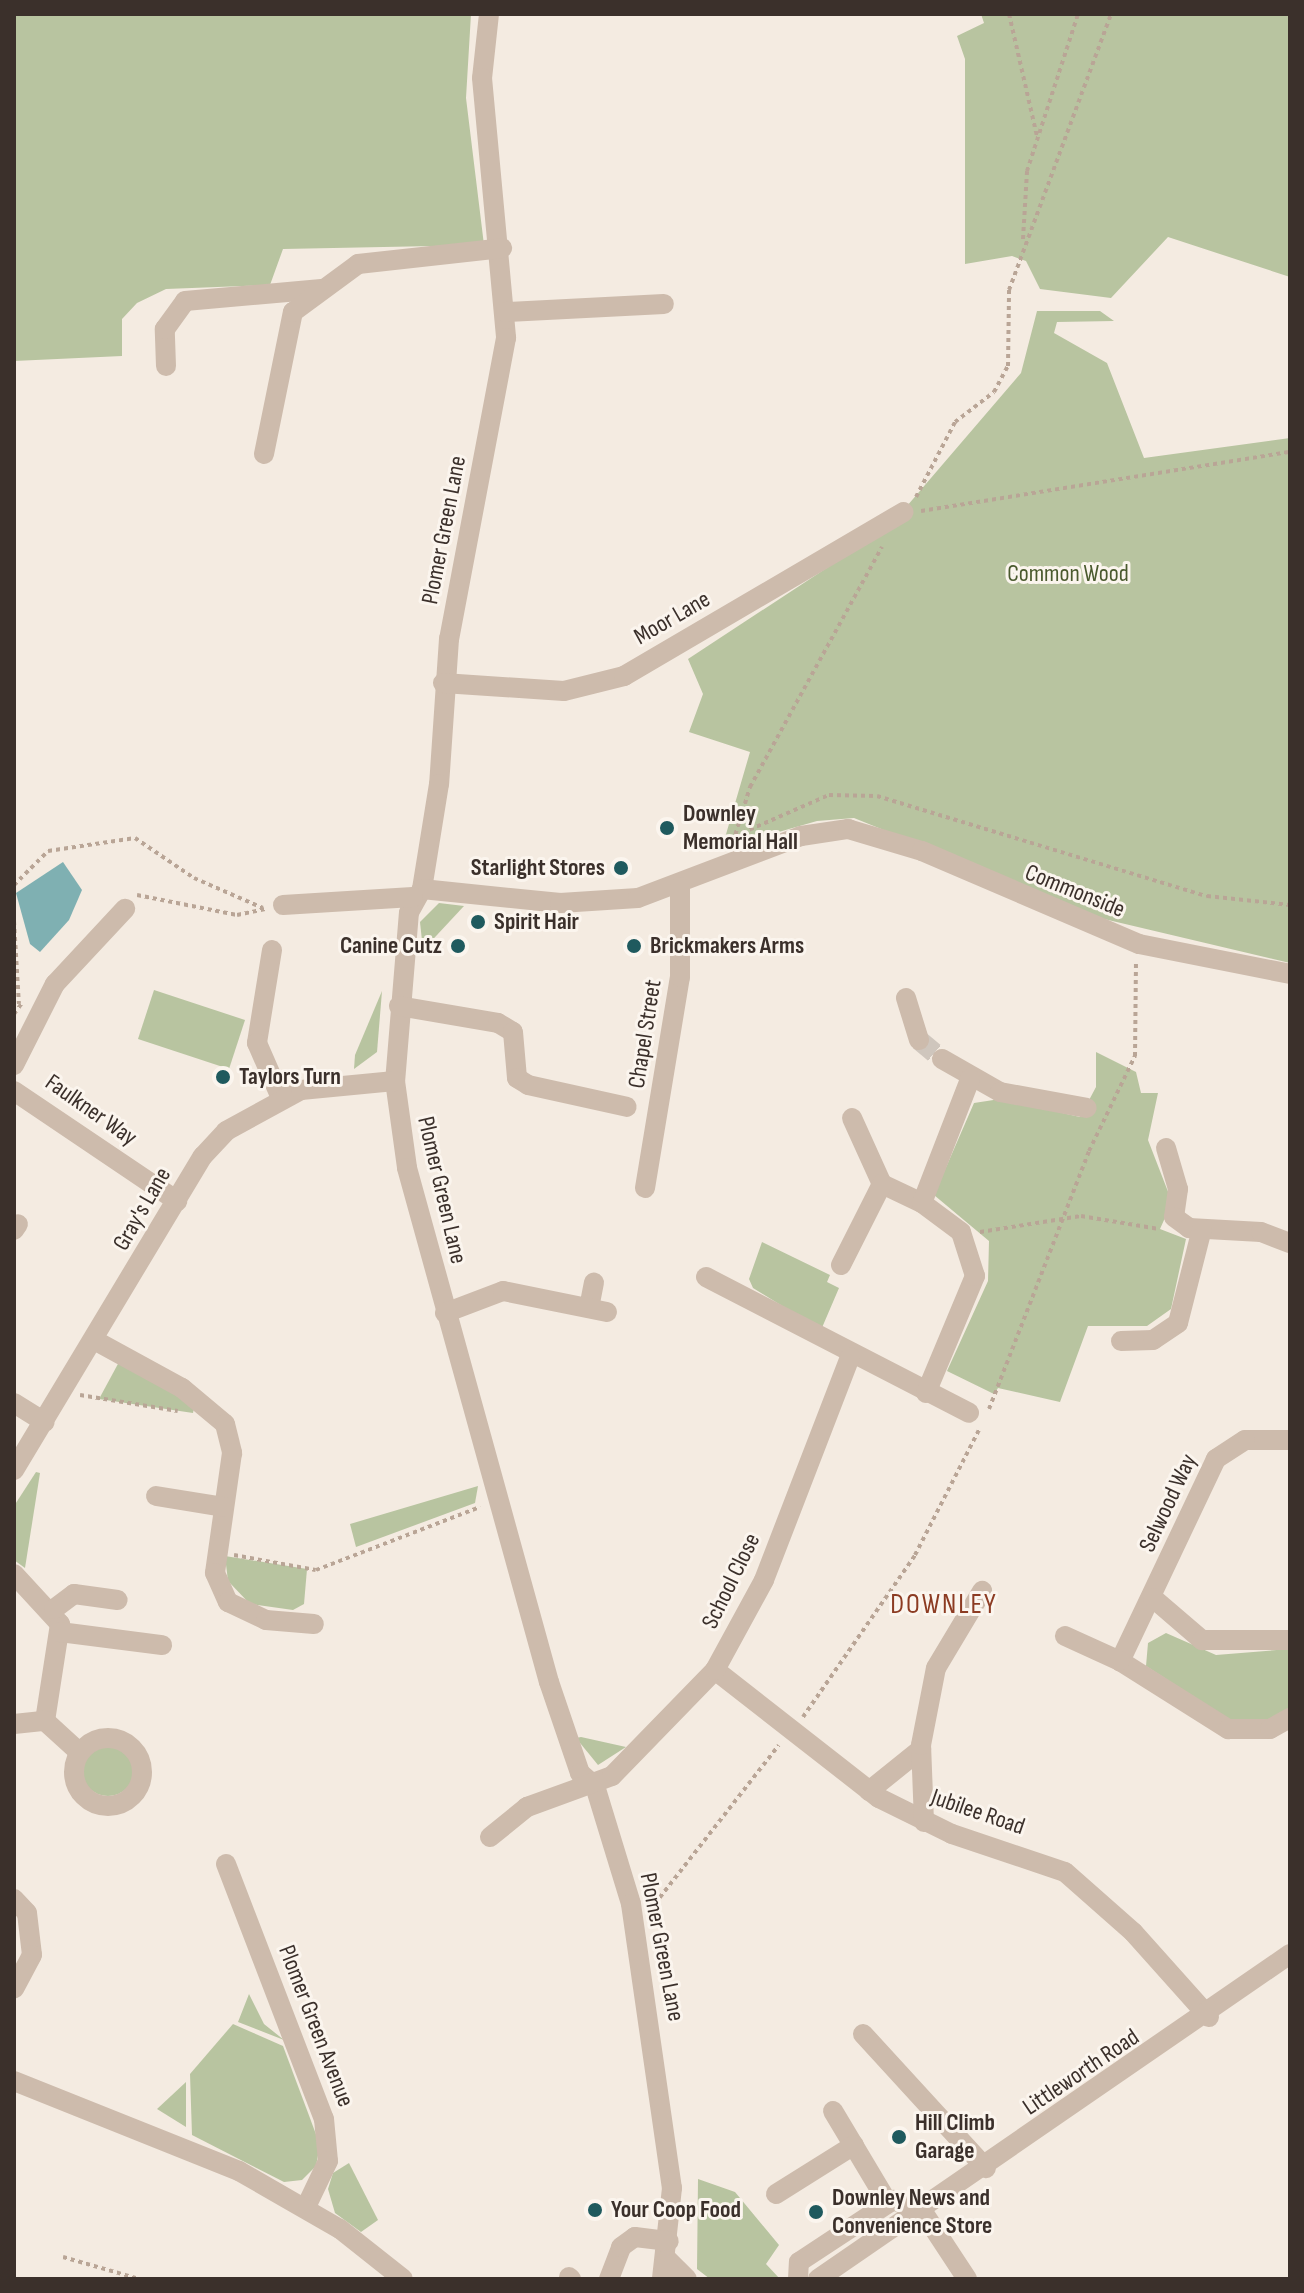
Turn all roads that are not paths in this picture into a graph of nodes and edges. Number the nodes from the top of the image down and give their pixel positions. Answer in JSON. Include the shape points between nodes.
{"nodes":[{"id":1,"x":489,"y":14,"type":"edge"},
{"id":2,"x":502,"y":248,"type":"junction"},
{"id":3,"x":321,"y":289,"type":"junction"},
{"id":4,"x":664,"y":304,"type":"dead end"},
{"id":5,"x":506,"y":312,"type":"junction"},
{"id":6,"x":166,"y":366,"type":"dead end"},
{"id":7,"x":264,"y":454,"type":"dead end"},
{"id":8,"x":903,"y":512,"type":"road end"},
{"id":9,"x":443,"y":683,"type":"junction"},
{"id":10,"x":680,"y":887,"type":"junction"},
{"id":11,"x":418,"y":893,"type":"junction"},
{"id":12,"x":274,"y":907,"type":"road end"},
{"id":13,"x":125,"y":909,"type":"dead end"},
{"id":14,"x":272,"y":950,"type":"dead end"},
{"id":15,"x":1290,"y":974,"type":"edge"},
{"id":16,"x":906,"y":998,"type":"dead end"},
{"id":17,"x":399,"y":1006,"type":"junction"},
{"id":18,"x":18,"y":1036,"type":"edge"},
{"id":19,"x":919,"y":1040,"type":"tunnel mouth"},
{"id":20,"x":944,"y":1060,"type":"tunnel mouth"},
{"id":21,"x":14,"y":1065,"type":"edge"},
{"id":22,"x":970,"y":1079,"type":"junction"},
{"id":23,"x":395,"y":1081,"type":"junction"},
{"id":24,"x":14,"y":1091,"type":"edge"},
{"id":25,"x":281,"y":1098,"type":"junction"},
{"id":26,"x":627,"y":1107,"type":"dead end"},
{"id":27,"x":1087,"y":1108,"type":"dead end"},
{"id":28,"x":852,"y":1118,"type":"dead end"},
{"id":29,"x":1166,"y":1148,"type":"dead end"},
{"id":30,"x":882,"y":1184,"type":"junction"},
{"id":31,"x":645,"y":1188,"type":"dead end"},
{"id":32,"x":177,"y":1201,"type":"junction"},
{"id":33,"x":922,"y":1203,"type":"junction"},
{"id":34,"x":1188,"y":1224,"type":"junction"},
{"id":35,"x":1290,"y":1243,"type":"edge"},
{"id":36,"x":841,"y":1265,"type":"dead end"},
{"id":37,"x":706,"y":1277,"type":"dead end"},
{"id":38,"x":594,"y":1282,"type":"dead end"},
{"id":39,"x":445,"y":1313,"type":"junction"},
{"id":40,"x":96,"y":1341,"type":"junction"},
{"id":41,"x":1121,"y":1341,"type":"dead end"},
{"id":42,"x":850,"y":1357,"type":"junction"},
{"id":43,"x":926,"y":1393,"type":"junction"},
{"id":44,"x":14,"y":1403,"type":"edge"},
{"id":45,"x":969,"y":1413,"type":"dead end"},
{"id":46,"x":45,"y":1422,"type":"junction"},
{"id":47,"x":1290,"y":1440,"type":"edge"},
{"id":48,"x":14,"y":1470,"type":"edge"},
{"id":49,"x":156,"y":1496,"type":"dead end"},
{"id":50,"x":223,"y":1507,"type":"junction"},
{"id":51,"x":14,"y":1574,"type":"edge"},
{"id":52,"x":982,"y":1591,"type":"dead end"},
{"id":53,"x":1153,"y":1598,"type":"junction"},
{"id":54,"x":118,"y":1600,"type":"dead end"},
{"id":55,"x":54,"y":1609,"type":"junction"},
{"id":56,"x":314,"y":1624,"type":"dead end"},
{"id":57,"x":60,"y":1632,"type":"junction"},
{"id":58,"x":1065,"y":1636,"type":"dead end"},
{"id":59,"x":1290,"y":1640,"type":"edge"},
{"id":60,"x":162,"y":1645,"type":"dead end"},
{"id":61,"x":1120,"y":1661,"type":"junction"},
{"id":62,"x":715,"y":1670,"type":"junction"},
{"id":63,"x":1290,"y":1718,"type":"edge"},
{"id":64,"x":45,"y":1721,"type":"junction"},
{"id":65,"x":14,"y":1724,"type":"edge"},
{"id":66,"x":921,"y":1749,"type":"junction"},
{"id":67,"x":80,"y":1753,"type":"dead end"},
{"id":68,"x":595,"y":1786,"type":"junction"},
{"id":69,"x":869,"y":1791,"type":"junction"},
{"id":70,"x":924,"y":1822,"type":"junction"},
{"id":71,"x":490,"y":1837,"type":"dead end"},
{"id":72,"x":226,"y":1864,"type":"dead end"},
{"id":73,"x":14,"y":1899,"type":"edge"},
{"id":74,"x":1290,"y":1954,"type":"edge"},
{"id":75,"x":14,"y":1989,"type":"edge"},
{"id":76,"x":1209,"y":2017,"type":"junction"},
{"id":77,"x":863,"y":2034,"type":"dead end"},
{"id":78,"x":14,"y":2081,"type":"edge"},
{"id":79,"x":833,"y":2111,"type":"dead end"},
{"id":80,"x":854,"y":2145,"type":"junction"},
{"id":81,"x":986,"y":2168,"type":"junction"},
{"id":82,"x":776,"y":2194,"type":"dead end"},
{"id":83,"x":888,"y":2203,"type":"junction"},
{"id":84,"x":306,"y":2207,"type":"junction"},
{"id":85,"x":923,"y":2212,"type":"junction"},
{"id":86,"x":666,"y":2260,"type":"edge"},
{"id":87,"x":403,"y":2279,"type":"edge"},
{"id":88,"x":609,"y":2279,"type":"edge"},
{"id":89,"x":687,"y":2279,"type":"edge"},
{"id":90,"x":798,"y":2279,"type":"edge"},
{"id":91,"x":818,"y":2279,"type":"edge"},
{"id":92,"x":967,"y":2279,"type":"edge"}],
"edges":[{"from":1,"to":2,"type":"street","name":"Plomer Green Lane","via":[[482,78]]},
{"from":2,"to":3,"type":"street","via":[[358,264]]},
{"from":2,"to":5,"type":"street","name":"Plomer Green Lane"},
{"from":3,"to":6,"type":"street","via":[[185,301],[165,329]]},
{"from":3,"to":7,"type":"street","via":[[293,312],[285,331]]},
{"from":4,"to":5,"type":"street"},
{"from":5,"to":9,"type":"street","name":"Plomer Green Lane"},
{"from":8,"to":9,"type":"street","name":"Moor Lane","via":[[624,676],[564,691]]},
{"from":9,"to":11,"type":"street","name":"Plomer Green Lane","via":[[439,784]]},
{"from":10,"to":11,"type":"street","via":[[560,903]]},
{"from":10,"to":15,"type":"street","name":"Commonside","via":[[729,860],[848,829],[922,851],[1133,943]]},
{"from":10,"to":31,"type":"street","name":"Chapel Street","via":[[680,977]]},
{"from":11,"to":12,"type":"street"},
{"from":11,"to":17,"type":"street","name":"Plomer Green Lane"},
{"from":13,"to":18,"type":"street","via":[[80,949]]},
{"from":14,"to":25,"type":"street","via":[[257,1043]]},
{"from":16,"to":19,"type":"street"},
{"from":17,"to":23,"type":"street","name":"Plomer Green Lane"},
{"from":17,"to":26,"type":"street","via":[[498,1023],[513,1032],[517,1078]]},
{"from":18,"to":21,"type":"street"},
{"from":20,"to":22,"type":"street"},
{"from":22,"to":27,"type":"street"},
{"from":22,"to":33,"type":"street"},
{"from":23,"to":25,"type":"street","name":"Gray's Lane","via":[[341,1082]]},
{"from":23,"to":39,"type":"street","name":"Plomer Green Lane","via":[[407,1168]]},
{"from":24,"to":32,"type":"street","name":"Faulkner Way"},
{"from":25,"to":32,"type":"street","name":"Gray's Lane","via":[[226,1131]]},
{"from":28,"to":30,"type":"street"},
{"from":29,"to":34,"type":"street"},
{"from":30,"to":33,"type":"street"},
{"from":30,"to":36,"type":"street"},
{"from":32,"to":40,"type":"street","name":"Gray's Lane"},
{"from":33,"to":43,"type":"street","via":[[961,1232],[975,1276]]},
{"from":34,"to":35,"type":"street","via":[[1261,1232]]},
{"from":34,"to":41,"type":"street","via":[[1178,1323],[1153,1340]]},
{"from":37,"to":42,"type":"street"},
{"from":38,"to":39,"type":"street","via":[[598,1310],[503,1291]]},
{"from":39,"to":68,"type":"street","name":"Plomer Green Lane","via":[[570,1748]]},
{"from":40,"to":46,"type":"street","name":"Gray's Lane"},
{"from":40,"to":50,"type":"street","via":[[220,1418],[233,1441]]},
{"from":42,"to":43,"type":"street"},
{"from":42,"to":62,"type":"street","name":"School Close","via":[[764,1580]]},
{"from":43,"to":45,"type":"street"},
{"from":44,"to":46,"type":"street"},
{"from":46,"to":48,"type":"street","name":"Gray's Lane"},
{"from":47,"to":53,"type":"street","name":"Selwood Way","via":[[1245,1440],[1216,1459]]},
{"from":49,"to":50,"type":"street"},
{"from":50,"to":56,"type":"street","via":[[216,1552],[220,1588],[236,1608],[266,1620]]},
{"from":51,"to":55,"type":"street"},
{"from":52,"to":66,"type":"street","via":[[936,1668]]},
{"from":53,"to":59,"type":"street","via":[[1202,1640]]},
{"from":53,"to":61,"type":"street","name":"Selwood Way"},
{"from":54,"to":55,"type":"street","via":[[74,1594]]},
{"from":55,"to":57,"type":"street"},
{"from":57,"to":60,"type":"street"},
{"from":57,"to":64,"type":"street"},
{"from":58,"to":61,"type":"street"},
{"from":61,"to":63,"type":"street","via":[[1228,1729],[1270,1729]]},
{"from":62,"to":68,"type":"street","name":"School Close","via":[[650,1741]]},
{"from":62,"to":69,"type":"street","name":"Jubilee Road"},
{"from":64,"to":65,"type":"street"},
{"from":64,"to":67,"type":"street"},
{"from":66,"to":69,"type":"street"},
{"from":66,"to":70,"type":"street"},
{"from":68,"to":71,"type":"street","via":[[527,1807]]},
{"from":68,"to":86,"type":"street","name":"Plomer Green Lane","via":[[634,1915],[672,2188]]},
{"from":69,"to":70,"type":"street","name":"Jubilee Road"},
{"from":70,"to":76,"type":"street","name":"Jubilee Road","via":[[1065,1872],[1133,1932]]},
{"from":72,"to":84,"type":"street","name":"Plomer Green Avenue","via":[[324,2119],[328,2161]]},
{"from":73,"to":75,"type":"street","via":[[27,1913],[32,1955],[26,1978]]},
{"from":74,"to":76,"type":"street","name":"Littleworth Road"},
{"from":76,"to":81,"type":"street","name":"Littleworth Road"},
{"from":77,"to":81,"type":"street"},
{"from":78,"to":84,"type":"street","via":[[172,2139]]},
{"from":79,"to":80,"type":"street"},
{"from":80,"to":82,"type":"street"},
{"from":80,"to":83,"type":"street"},
{"from":81,"to":85,"type":"street","name":"Littleworth Road"},
{"from":83,"to":85,"type":"street"},
{"from":83,"to":90,"type":"street","via":[[799,2262]]},
{"from":84,"to":87,"type":"street"},
{"from":85,"to":91,"type":"street","name":"Littleworth Road"},
{"from":85,"to":92,"type":"street"},
{"from":86,"to":88,"type":"street","via":[[635,2237],[621,2247]]},
{"from":86,"to":89,"type":"street"}]}
